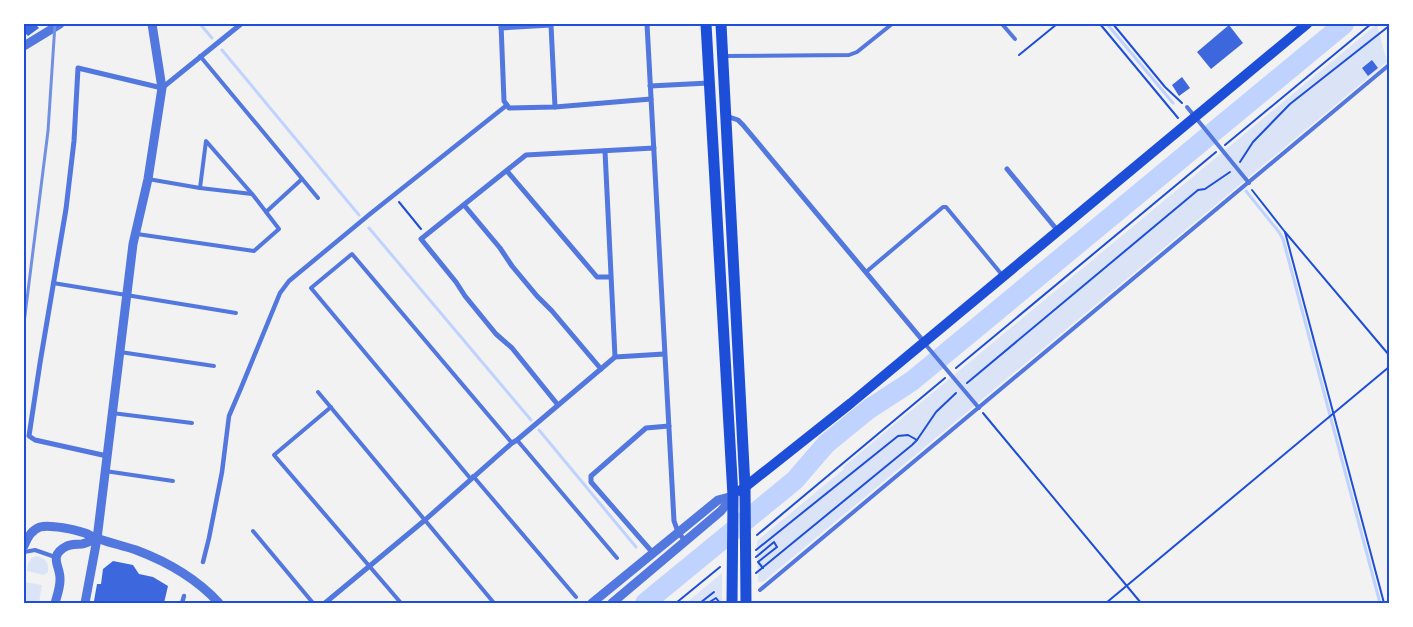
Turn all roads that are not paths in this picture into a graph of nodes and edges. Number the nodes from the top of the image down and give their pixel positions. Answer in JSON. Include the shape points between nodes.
{"nodes":[{"id":1,"x":60,"y":24,"type":"edge"},
{"id":2,"x":152,"y":24,"type":"edge"},
{"id":3,"x":241,"y":24,"type":"edge"},
{"id":4,"x":647,"y":24,"type":"edge"},
{"id":5,"x":706,"y":24,"type":"edge"},
{"id":6,"x":720,"y":24,"type":"edge"},
{"id":7,"x":892,"y":24,"type":"edge"},
{"id":8,"x":1002,"y":24,"type":"edge"},
{"id":9,"x":1307,"y":24,"type":"edge"},
{"id":10,"x":501,"y":26,"type":"edge"},
{"id":11,"x":1015,"y":39,"type":"dead end"},
{"id":12,"x":24,"y":46,"type":"edge"},
{"id":13,"x":200,"y":56,"type":"junction"},
{"id":14,"x":722,"y":56,"type":"junction"},
{"id":15,"x":1389,"y":65,"type":"edge"},
{"id":16,"x":709,"y":83,"type":"junction"},
{"id":17,"x":650,"y":86,"type":"junction"},
{"id":18,"x":162,"y":88,"type":"junction"},
{"id":19,"x":651,"y":99,"type":"junction"},
{"id":20,"x":507,"y":105,"type":"junction"},
{"id":21,"x":555,"y":107,"type":"junction"},
{"id":22,"x":1187,"y":107,"type":"road end"},
{"id":23,"x":725,"y":115,"type":"junction"},
{"id":24,"x":1198,"y":121,"type":"junction"},
{"id":25,"x":654,"y":148,"type":"junction"},
{"id":26,"x":605,"y":151,"type":"junction"},
{"id":27,"x":1006,"y":169,"type":"dead end"},
{"id":28,"x":507,"y":171,"type":"junction"},
{"id":29,"x":148,"y":179,"type":"junction"},
{"id":30,"x":302,"y":179,"type":"junction"},
{"id":31,"x":1249,"y":183,"type":"junction"},
{"id":32,"x":200,"y":188,"type":"junction"},
{"id":33,"x":253,"y":195,"type":"junction"},
{"id":34,"x":318,"y":198,"type":"dead end"},
{"id":35,"x":464,"y":205,"type":"junction"},
{"id":36,"x":266,"y":212,"type":"junction"},
{"id":37,"x":1058,"y":231,"type":"junction"},
{"id":38,"x":135,"y":234,"type":"junction"},
{"id":39,"x":866,"y":272,"type":"junction"},
{"id":40,"x":1003,"y":276,"type":"junction"},
{"id":41,"x":610,"y":277,"type":"junction"},
{"id":42,"x":53,"y":283,"type":"junction"},
{"id":43,"x":127,"y":294,"type":"junction"},
{"id":44,"x":236,"y":313,"type":"dead end"},
{"id":45,"x":927,"y":346,"type":"junction"},
{"id":46,"x":120,"y":352,"type":"junction"},
{"id":47,"x":664,"y":354,"type":"junction"},
{"id":48,"x":615,"y":357,"type":"junction"},
{"id":49,"x":214,"y":366,"type":"dead end"},
{"id":50,"x":601,"y":369,"type":"junction"},
{"id":51,"x":318,"y":392,"type":"dead end"},
{"id":52,"x":558,"y":405,"type":"junction"},
{"id":53,"x":331,"y":407,"type":"junction"},
{"id":54,"x":979,"y":408,"type":"junction"},
{"id":55,"x":112,"y":413,"type":"junction"},
{"id":56,"x":192,"y":424,"type":"dead end"},
{"id":57,"x":669,"y":426,"type":"junction"},
{"id":58,"x":514,"y":441,"type":"junction"},
{"id":59,"x":107,"y":456,"type":"junction"},
{"id":60,"x":105,"y":471,"type":"junction"},
{"id":61,"x":472,"y":477,"type":"junction"},
{"id":62,"x":173,"y":481,"type":"dead end"},
{"id":63,"x":745,"y":488,"type":"junction"},
{"id":64,"x":733,"y":496,"type":"junction"},
{"id":65,"x":425,"y":520,"type":"junction"},
{"id":66,"x":253,"y":531,"type":"dead end"},
{"id":67,"x":678,"y":532,"type":"junction"},
{"id":68,"x":97,"y":539,"type":"junction"},
{"id":69,"x":686,"y":542,"type":"junction"},
{"id":70,"x":24,"y":546,"type":"edge"},
{"id":71,"x":24,"y":552,"type":"edge"},
{"id":72,"x":654,"y":553,"type":"junction"},
{"id":73,"x":56,"y":557,"type":"junction"},
{"id":74,"x":617,"y":558,"type":"dead end"},
{"id":75,"x":203,"y":562,"type":"dead end"},
{"id":76,"x":369,"y":566,"type":"junction"},
{"id":77,"x":760,"y":590,"type":"dead end"},
{"id":78,"x":184,"y":596,"type":"dead end"},
{"id":79,"x":576,"y":597,"type":"dead end"},
{"id":80,"x":55,"y":603,"type":"edge"},
{"id":81,"x":85,"y":603,"type":"edge"},
{"id":82,"x":182,"y":603,"type":"edge"},
{"id":83,"x":219,"y":603,"type":"edge"},
{"id":84,"x":313,"y":603,"type":"edge"},
{"id":85,"x":325,"y":603,"type":"edge"},
{"id":86,"x":401,"y":603,"type":"edge"},
{"id":87,"x":494,"y":603,"type":"edge"},
{"id":88,"x":592,"y":603,"type":"edge"},
{"id":89,"x":612,"y":603,"type":"edge"},
{"id":90,"x":732,"y":603,"type":"edge"},
{"id":91,"x":746,"y":603,"type":"edge"}],
"edges":[{"from":1,"to":12,"type":"street"},
{"from":2,"to":18,"type":"street"},
{"from":3,"to":13,"type":"street"},
{"from":4,"to":17,"type":"street"},
{"from":5,"to":16,"type":"highway"},
{"from":6,"to":14,"type":"highway"},
{"from":7,"to":14,"type":"lane","via":[[849,55]]},
{"from":8,"to":11,"type":"lane"},
{"from":9,"to":24,"type":"main road"},
{"from":10,"to":20,"type":"street","via":[[504,101]]},
{"from":10,"to":21,"type":"street","via":[[551,25]]},
{"from":13,"to":18,"type":"street"},
{"from":13,"to":30,"type":"lane"},
{"from":14,"to":23,"type":"highway"},
{"from":15,"to":31,"type":"lane"},
{"from":16,"to":17,"type":"street"},
{"from":16,"to":64,"type":"highway"},
{"from":17,"to":19,"type":"street"},
{"from":18,"to":29,"type":"street"},
{"from":18,"to":42,"type":"street","via":[[78,68],[74,141]]},
{"from":19,"to":21,"type":"street"},
{"from":19,"to":25,"type":"street"},
{"from":20,"to":21,"type":"street","via":[[509,108]]},
{"from":20,"to":75,"type":"street","via":[[289,281],[280,293],[228,416],[222,472]]},
{"from":22,"to":24,"type":"lane"},
{"from":23,"to":39,"type":"street","via":[[743,125]]},
{"from":23,"to":63,"type":"highway"},
{"from":24,"to":31,"type":"lane"},
{"from":24,"to":37,"type":"main road"},
{"from":25,"to":26,"type":"street"},
{"from":25,"to":47,"type":"street"},
{"from":26,"to":28,"type":"street","via":[[526,155]]},
{"from":26,"to":41,"type":"street"},
{"from":27,"to":37,"type":"street"},
{"from":28,"to":35,"type":"street"},
{"from":28,"to":41,"type":"street","via":[[597,277]]},
{"from":29,"to":32,"type":"lane"},
{"from":29,"to":38,"type":"street"},
{"from":30,"to":34,"type":"lane"},
{"from":30,"to":36,"type":"lane"},
{"from":31,"to":54,"type":"lane"},
{"from":32,"to":33,"type":"lane"},
{"from":32,"to":33,"type":"lane","via":[[206,141]]},
{"from":33,"to":36,"type":"lane"},
{"from":35,"to":50,"type":"street"},
{"from":35,"to":52,"type":"street","via":[[421,239],[464,296]]},
{"from":36,"to":38,"type":"lane","via":[[279,229],[254,251]]},
{"from":37,"to":40,"type":"main road"},
{"from":38,"to":43,"type":"street"},
{"from":39,"to":40,"type":"lane","via":[[946,207]]},
{"from":39,"to":45,"type":"street"},
{"from":40,"to":45,"type":"main road"},
{"from":41,"to":48,"type":"street"},
{"from":42,"to":43,"type":"lane"},
{"from":42,"to":59,"type":"street","via":[[29,436]]},
{"from":43,"to":44,"type":"lane"},
{"from":43,"to":46,"type":"street"},
{"from":45,"to":54,"type":"lane"},
{"from":45,"to":63,"type":"main road"},
{"from":46,"to":49,"type":"lane"},
{"from":46,"to":55,"type":"street"},
{"from":47,"to":48,"type":"street"},
{"from":47,"to":57,"type":"street"},
{"from":48,"to":50,"type":"street"},
{"from":50,"to":52,"type":"street"},
{"from":51,"to":53,"type":"lane"},
{"from":52,"to":58,"type":"street"},
{"from":53,"to":65,"type":"lane"},
{"from":53,"to":76,"type":"lane","via":[[274,455]]},
{"from":54,"to":77,"type":"lane"},
{"from":55,"to":56,"type":"lane"},
{"from":55,"to":59,"type":"street"},
{"from":57,"to":67,"type":"street","via":[[674,521]]},
{"from":57,"to":72,"type":"street","via":[[646,428],[591,476],[592,482]]},
{"from":58,"to":61,"type":"street"},
{"from":58,"to":61,"type":"lane","via":[[352,254],[311,288]]},
{"from":58,"to":74,"type":"lane"},
{"from":59,"to":60,"type":"street"},
{"from":60,"to":62,"type":"lane"},
{"from":60,"to":68,"type":"street"},
{"from":61,"to":65,"type":"street"},
{"from":61,"to":79,"type":"lane"},
{"from":63,"to":64,"type":"main road"},
{"from":63,"to":91,"type":"highway","via":[[750,537]]},
{"from":64,"to":67,"type":"street","via":[[718,500]]},
{"from":64,"to":69,"type":"street"},
{"from":64,"to":90,"type":"highway"},
{"from":65,"to":76,"type":"street"},
{"from":65,"to":87,"type":"lane"},
{"from":66,"to":84,"type":"lane"},
{"from":67,"to":69,"type":"street"},
{"from":67,"to":72,"type":"street"},
{"from":68,"to":70,"type":"street","via":[[85,533],[42,526],[30,534]]},
{"from":68,"to":73,"type":"street","via":[[67,546]]},
{"from":68,"to":81,"type":"street"},
{"from":68,"to":83,"type":"street","via":[[173,566],[200,584]]},
{"from":69,"to":89,"type":"street"},
{"from":71,"to":73,"type":"lane","via":[[35,550]]},
{"from":72,"to":88,"type":"street"},
{"from":73,"to":80,"type":"street","via":[[60,580]]},
{"from":76,"to":85,"type":"street"},
{"from":76,"to":86,"type":"lane"},
{"from":78,"to":82,"type":"street"}]}
